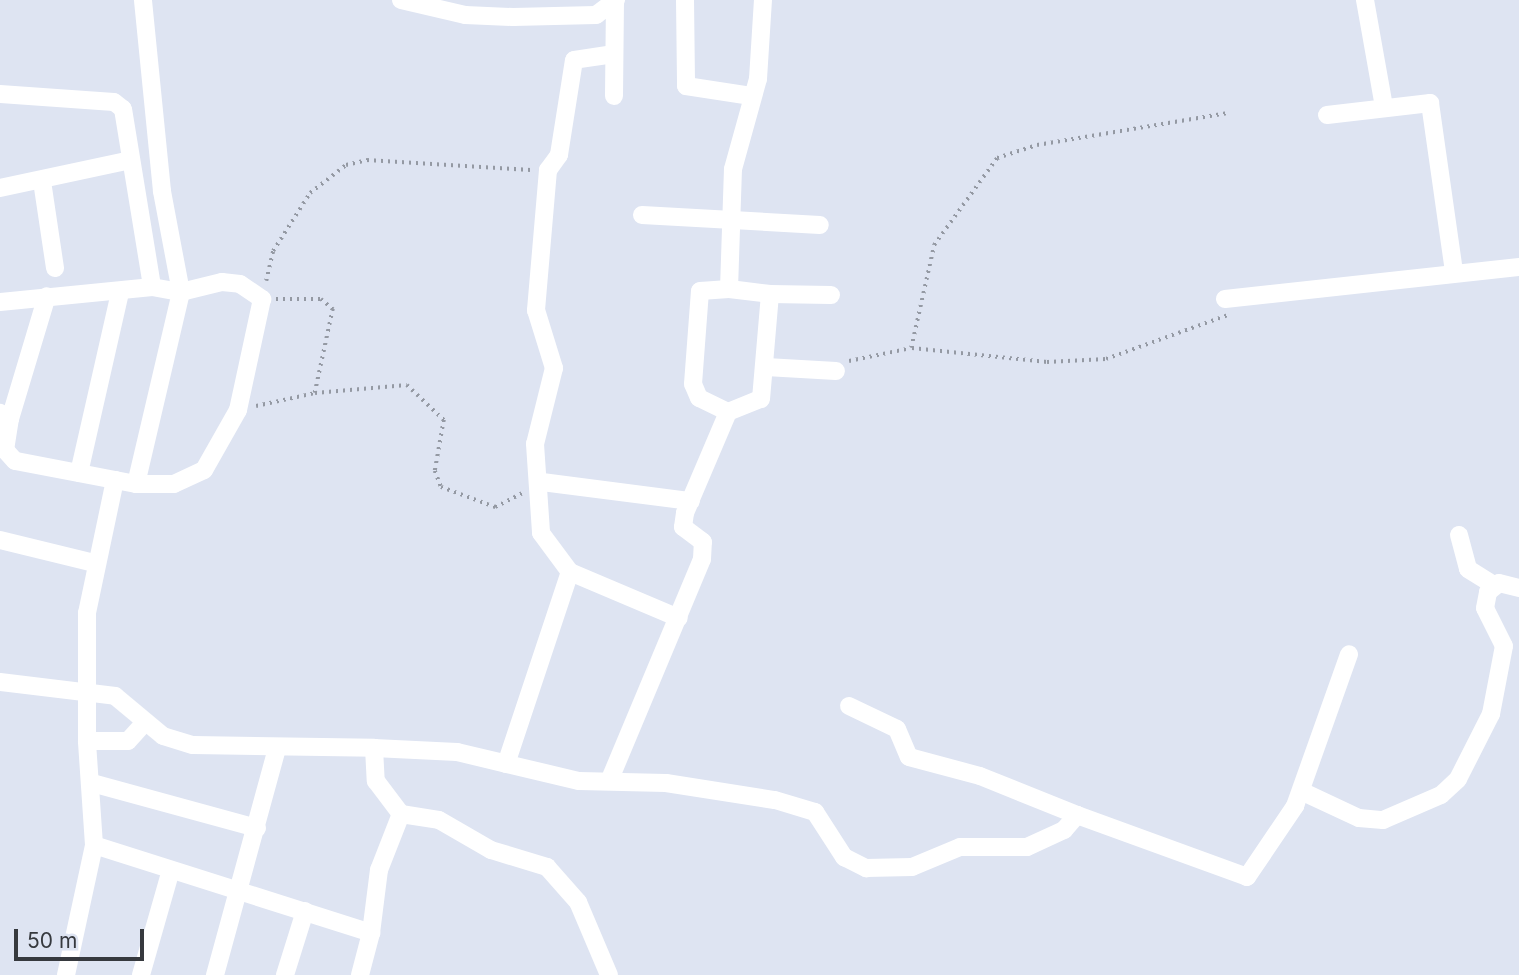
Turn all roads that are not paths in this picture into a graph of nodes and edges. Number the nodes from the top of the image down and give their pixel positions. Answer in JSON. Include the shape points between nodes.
{"nodes":[{"id":1,"x":143,"y":0,"type":"edge"},
{"id":2,"x":401,"y":0,"type":"edge"},
{"id":3,"x":685,"y":0,"type":"edge"},
{"id":4,"x":763,"y":0,"type":"edge"},
{"id":5,"x":1365,"y":0,"type":"edge"},
{"id":6,"x":615,"y":2,"type":"edge"},
{"id":7,"x":437,"y":5,"type":"edge"},
{"id":8,"x":614,"y":54,"type":"junction"},
{"id":9,"x":0,"y":94,"type":"edge"},
{"id":10,"x":614,"y":96,"type":"dead end"},
{"id":11,"x":751,"y":96,"type":"junction"},
{"id":12,"x":1384,"y":107,"type":"junction"},
{"id":13,"x":1327,"y":115,"type":"dead end"},
{"id":14,"x":126,"y":161,"type":"junction"},
{"id":15,"x":42,"y":181,"type":"junction"},
{"id":16,"x":0,"y":188,"type":"edge"},
{"id":17,"x":642,"y":215,"type":"dead end"},
{"id":18,"x":734,"y":216,"type":"junction"},
{"id":19,"x":820,"y":225,"type":"dead end"},
{"id":20,"x":1519,"y":267,"type":"edge"},
{"id":21,"x":55,"y":268,"type":"dead end"},
{"id":22,"x":1454,"y":272,"type":"junction"},
{"id":23,"x":152,"y":287,"type":"junction"},
{"id":24,"x":729,"y":289,"type":"junction"},
{"id":25,"x":121,"y":292,"type":"junction"},
{"id":26,"x":181,"y":292,"type":"junction"},
{"id":27,"x":770,"y":294,"type":"junction"},
{"id":28,"x":831,"y":295,"type":"dead end"},
{"id":29,"x":47,"y":296,"type":"junction"},
{"id":30,"x":1225,"y":299,"type":"road end"},
{"id":31,"x":0,"y":302,"type":"edge"},
{"id":32,"x":766,"y":367,"type":"junction"},
{"id":33,"x":836,"y":371,"type":"road end"},
{"id":34,"x":728,"y":412,"type":"junction"},
{"id":35,"x":5,"y":416,"type":"edge"},
{"id":36,"x":79,"y":473,"type":"junction"},
{"id":37,"x":115,"y":480,"type":"junction"},
{"id":38,"x":542,"y":482,"type":"junction"},
{"id":39,"x":136,"y":484,"type":"junction"},
{"id":40,"x":691,"y":500,"type":"junction"},
{"id":41,"x":1459,"y":535,"type":"dead end"},
{"id":42,"x":0,"y":540,"type":"edge"},
{"id":43,"x":94,"y":563,"type":"junction"},
{"id":44,"x":570,"y":572,"type":"junction"},
{"id":45,"x":1494,"y":585,"type":"junction"},
{"id":46,"x":1519,"y":588,"type":"edge"},
{"id":47,"x":679,"y":618,"type":"junction"},
{"id":48,"x":1349,"y":654,"type":"dead end"},
{"id":49,"x":0,"y":682,"type":"edge"},
{"id":50,"x":87,"y":688,"type":"junction"},
{"id":51,"x":849,"y":706,"type":"dead end"},
{"id":52,"x":144,"y":723,"type":"junction"},
{"id":53,"x":87,"y":741,"type":"junction"},
{"id":54,"x":277,"y":748,"type":"junction"},
{"id":55,"x":374,"y":748,"type":"junction"},
{"id":56,"x":506,"y":764,"type":"junction"},
{"id":57,"x":610,"y":779,"type":"junction"},
{"id":58,"x":92,"y":783,"type":"junction"},
{"id":59,"x":1301,"y":791,"type":"junction"},
{"id":60,"x":401,"y":814,"type":"junction"},
{"id":61,"x":1077,"y":815,"type":"junction"},
{"id":62,"x":257,"y":828,"type":"junction"},
{"id":63,"x":94,"y":845,"type":"junction"},
{"id":64,"x":171,"y":870,"type":"junction"},
{"id":65,"x":239,"y":889,"type":"junction"},
{"id":66,"x":305,"y":911,"type":"junction"},
{"id":67,"x":371,"y":933,"type":"junction"},
{"id":68,"x":66,"y":975,"type":"edge"},
{"id":69,"x":141,"y":975,"type":"edge"},
{"id":70,"x":215,"y":975,"type":"edge"},
{"id":71,"x":285,"y":975,"type":"edge"},
{"id":72,"x":360,"y":975,"type":"edge"},
{"id":73,"x":610,"y":975,"type":"edge"}],
"edges":[{"from":1,"to":26,"type":"street","via":[[162,191]]},
{"from":2,"to":7,"type":"street"},
{"from":3,"to":11,"type":"street","via":[[686,86]]},
{"from":4,"to":11,"type":"street"},
{"from":5,"to":12,"type":"street"},
{"from":6,"to":7,"type":"street","via":[[583,16]]},
{"from":6,"to":8,"type":"street"},
{"from":8,"to":10,"type":"street"},
{"from":8,"to":38,"type":"street","via":[[573,61],[559,155],[548,170],[536,310],[554,368],[535,444]]},
{"from":9,"to":14,"type":"street","via":[[114,102],[125,121]]},
{"from":11,"to":18,"type":"street","via":[[733,169]]},
{"from":12,"to":13,"type":"street"},
{"from":12,"to":22,"type":"street","via":[[1426,101],[1432,107]]},
{"from":14,"to":15,"type":"street"},
{"from":14,"to":23,"type":"street"},
{"from":15,"to":16,"type":"street"},
{"from":15,"to":21,"type":"street"},
{"from":17,"to":18,"type":"street"},
{"from":18,"to":19,"type":"street"},
{"from":18,"to":24,"type":"street"},
{"from":20,"to":22,"type":"street"},
{"from":22,"to":30,"type":"street"},
{"from":23,"to":25,"type":"street"},
{"from":23,"to":26,"type":"street"},
{"from":24,"to":27,"type":"street"},
{"from":24,"to":34,"type":"street","via":[[700,291],[693,384],[699,398]]},
{"from":25,"to":29,"type":"street"},
{"from":25,"to":36,"type":"street"},
{"from":26,"to":39,"type":"street"},
{"from":26,"to":39,"type":"street","via":[[222,282],[240,284],[262,299],[238,410],[204,470],[174,484]]},
{"from":27,"to":28,"type":"street"},
{"from":27,"to":32,"type":"street"},
{"from":29,"to":31,"type":"street"},
{"from":29,"to":35,"type":"street"},
{"from":32,"to":33,"type":"street"},
{"from":32,"to":34,"type":"street","via":[[761,399]]},
{"from":34,"to":40,"type":"street"},
{"from":35,"to":36,"type":"street","via":[[8,457]]},
{"from":36,"to":37,"type":"street"},
{"from":37,"to":39,"type":"street"},
{"from":37,"to":43,"type":"street"},
{"from":38,"to":40,"type":"street"},
{"from":38,"to":44,"type":"street","via":[[545,545]]},
{"from":40,"to":47,"type":"street","via":[[683,527],[704,551]]},
{"from":41,"to":45,"type":"street","via":[[1468,569]]},
{"from":42,"to":43,"type":"street"},
{"from":43,"to":50,"type":"street"},
{"from":44,"to":47,"type":"street"},
{"from":44,"to":56,"type":"street"},
{"from":45,"to":46,"type":"street"},
{"from":45,"to":59,"type":"street","via":[[1485,608],[1504,646],[1501,665],[1491,714],[1458,779],[1441,795],[1383,820],[1359,818]]},
{"from":47,"to":57,"type":"street","via":[[645,683],[630,741]]},
{"from":48,"to":59,"type":"street"},
{"from":49,"to":50,"type":"street"},
{"from":50,"to":52,"type":"street","via":[[125,702]]},
{"from":50,"to":53,"type":"street"},
{"from":51,"to":61,"type":"street","via":[[897,729],[909,757],[980,776]]},
{"from":52,"to":53,"type":"street","via":[[128,741]]},
{"from":52,"to":54,"type":"street","via":[[193,745]]},
{"from":53,"to":58,"type":"street"},
{"from":54,"to":55,"type":"street"},
{"from":54,"to":62,"type":"street"},
{"from":55,"to":56,"type":"street","via":[[435,749]]},
{"from":55,"to":60,"type":"street","via":[[376,781]]},
{"from":56,"to":57,"type":"street","via":[[579,780]]},
{"from":57,"to":61,"type":"street","via":[[748,795],[808,810],[821,817],[844,857],[882,869],[912,867],[947,849],[1027,847],[1063,830]]},
{"from":58,"to":62,"type":"street"},
{"from":58,"to":63,"type":"street"},
{"from":59,"to":61,"type":"street","via":[[1256,873],[1247,877]]},
{"from":60,"to":67,"type":"street","via":[[379,870]]},
{"from":60,"to":73,"type":"street","via":[[439,820],[491,850],[547,867],[573,895]]},
{"from":62,"to":65,"type":"street"},
{"from":63,"to":64,"type":"street"},
{"from":63,"to":68,"type":"street"},
{"from":64,"to":65,"type":"street"},
{"from":64,"to":69,"type":"street"},
{"from":65,"to":66,"type":"street"},
{"from":65,"to":70,"type":"street"},
{"from":66,"to":67,"type":"street"},
{"from":66,"to":71,"type":"street"},
{"from":67,"to":72,"type":"street"}]}
